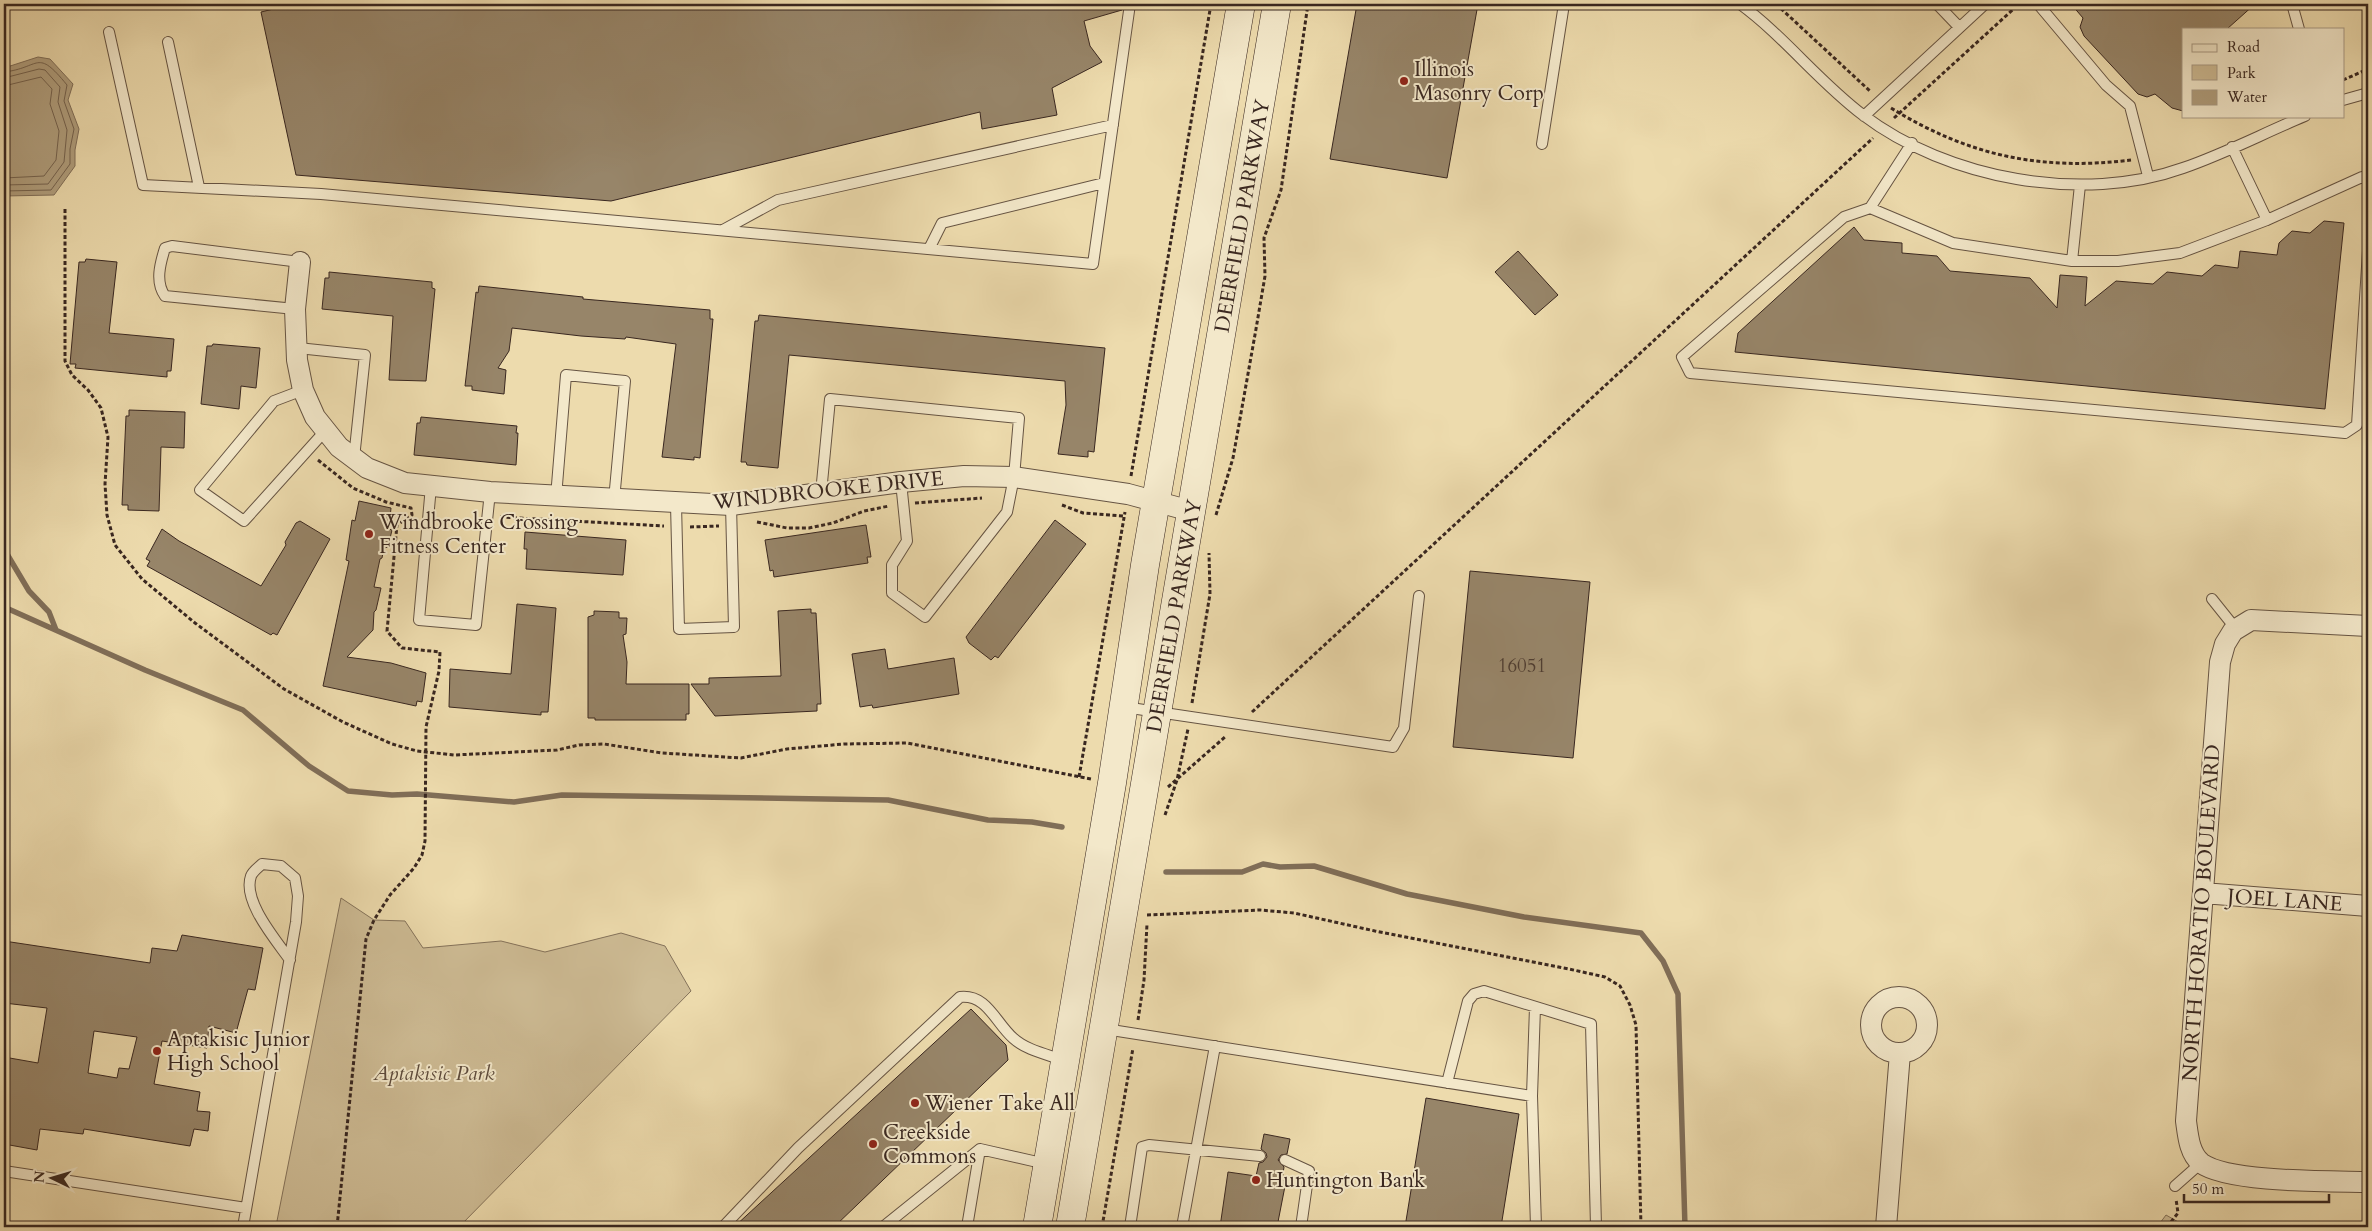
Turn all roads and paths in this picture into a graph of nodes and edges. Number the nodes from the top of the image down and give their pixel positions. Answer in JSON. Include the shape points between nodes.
{"nodes":[{"id":1,"x":1130,"y":4,"type":"edge"},
{"id":2,"x":1211,"y":4,"type":"edge"},
{"id":3,"x":1241,"y":4,"type":"edge"},
{"id":4,"x":1277,"y":4,"type":"edge"},
{"id":5,"x":1308,"y":4,"type":"edge"},
{"id":6,"x":1564,"y":4,"type":"edge"},
{"id":7,"x":1740,"y":4,"type":"edge"},
{"id":8,"x":1776,"y":4,"type":"edge"},
{"id":9,"x":1937,"y":4,"type":"edge"},
{"id":10,"x":1985,"y":4,"type":"edge"},
{"id":11,"x":2019,"y":4,"type":"edge"},
{"id":12,"x":2038,"y":4,"type":"edge"},
{"id":13,"x":2292,"y":4,"type":"edge"},
{"id":14,"x":1959,"y":27,"type":"junction"},
{"id":15,"x":2299,"y":28,"type":"edge"},
{"id":16,"x":109,"y":32,"type":"dead end"},
{"id":17,"x":168,"y":42,"type":"dead end"},
{"id":18,"x":2368,"y":69,"type":"edge"},
{"id":19,"x":2344,"y":80,"type":"edge"},
{"id":20,"x":2368,"y":93,"type":"edge"},
{"id":21,"x":1880,"y":100,"type":"junction"},
{"id":22,"x":2344,"y":100,"type":"edge"},
{"id":23,"x":1900,"y":113,"type":"junction"},
{"id":24,"x":1864,"y":116,"type":"junction"},
{"id":25,"x":2299,"y":118,"type":"edge"},
{"id":26,"x":1113,"y":125,"type":"junction"},
{"id":27,"x":1883,"y":129,"type":"junction"},
{"id":28,"x":1912,"y":143,"type":"junction"},
{"id":29,"x":1542,"y":144,"type":"dead end"},
{"id":30,"x":2232,"y":147,"type":"junction"},
{"id":31,"x":2144,"y":159,"type":"junction"},
{"id":32,"x":2148,"y":176,"type":"junction"},
{"id":33,"x":2368,"y":180,"type":"edge"},
{"id":34,"x":1104,"y":183,"type":"junction"},
{"id":35,"x":2080,"y":185,"type":"junction"},
{"id":36,"x":200,"y":187,"type":"junction"},
{"id":37,"x":1870,"y":208,"type":"junction"},
{"id":38,"x":2268,"y":220,"type":"junction"},
{"id":39,"x":722,"y":230,"type":"junction"},
{"id":40,"x":929,"y":249,"type":"junction"},
{"id":41,"x":2368,"y":251,"type":"edge"},
{"id":42,"x":300,"y":262,"type":"joint"},
{"id":43,"x":2072,"y":262,"type":"junction"},
{"id":44,"x":295,"y":309,"type":"junction"},
{"id":45,"x":298,"y":348,"type":"junction"},
{"id":46,"x":303,"y":390,"type":"junction"},
{"id":47,"x":329,"y":435,"type":"junction"},
{"id":48,"x":354,"y":458,"type":"junction"},
{"id":49,"x":1014,"y":477,"type":"junction"},
{"id":50,"x":901,"y":482,"type":"junction"},
{"id":51,"x":431,"y":486,"type":"junction"},
{"id":52,"x":490,"y":492,"type":"junction"},
{"id":53,"x":821,"y":493,"type":"junction"},
{"id":54,"x":1128,"y":494,"type":"junction"},
{"id":55,"x":556,"y":497,"type":"junction"},
{"id":56,"x":614,"y":500,"type":"junction"},
{"id":57,"x":1156,"y":502,"type":"junction"},
{"id":58,"x":676,"y":504,"type":"junction"},
{"id":59,"x":731,"y":505,"type":"junction"},
{"id":60,"x":1203,"y":516,"type":"junction"},
{"id":61,"x":1210,"y":546,"type":"dead end"},
{"id":62,"x":1418,"y":596,"type":"dead end"},
{"id":63,"x":2212,"y":599,"type":"dead end"},
{"id":64,"x":2368,"y":626,"type":"edge"},
{"id":65,"x":2236,"y":629,"type":"junction"},
{"id":66,"x":1124,"y":707,"type":"junction"},
{"id":67,"x":1157,"y":713,"type":"junction"},
{"id":68,"x":1190,"y":718,"type":"junction"},
{"id":69,"x":1238,"y":725,"type":"junction"},
{"id":70,"x":1079,"y":777,"type":"dead end"},
{"id":71,"x":1177,"y":780,"type":"junction"},
{"id":72,"x":1164,"y":791,"type":"dead end"},
{"id":73,"x":1164,"y":818,"type":"dead end"},
{"id":74,"x":2203,"y":894,"type":"junction"},
{"id":75,"x":2368,"y":906,"type":"edge"},
{"id":76,"x":1148,"y":907,"type":"dead end"},
{"id":77,"x":290,"y":960,"type":"junction"},
{"id":78,"x":1535,"y":1007,"type":"junction"},
{"id":79,"x":1104,"y":1028,"type":"junction"},
{"id":80,"x":1135,"y":1034,"type":"junction"},
{"id":81,"x":1215,"y":1046,"type":"junction"},
{"id":82,"x":1900,"y":1053,"type":"dead end"},
{"id":83,"x":1065,"y":1060,"type":"junction"},
{"id":84,"x":1447,"y":1083,"type":"junction"},
{"id":85,"x":1532,"y":1096,"type":"junction"},
{"id":86,"x":980,"y":1149,"type":"junction"},
{"id":87,"x":1196,"y":1150,"type":"junction"},
{"id":88,"x":1260,"y":1156,"type":"dead end"},
{"id":89,"x":1286,"y":1160,"type":"dead end"},
{"id":90,"x":2201,"y":1163,"type":"junction"},
{"id":91,"x":1047,"y":1164,"type":"junction"},
{"id":92,"x":4,"y":1171,"type":"edge"},
{"id":93,"x":2368,"y":1182,"type":"edge"},
{"id":94,"x":2175,"y":1186,"type":"joint"},
{"id":95,"x":246,"y":1208,"type":"junction"},
{"id":96,"x":243,"y":1227,"type":"edge"},
{"id":97,"x":337,"y":1227,"type":"edge"},
{"id":98,"x":724,"y":1227,"type":"edge"},
{"id":99,"x":883,"y":1227,"type":"edge"},
{"id":100,"x":968,"y":1227,"type":"edge"},
{"id":101,"x":1037,"y":1227,"type":"edge"},
{"id":102,"x":1070,"y":1227,"type":"edge"},
{"id":103,"x":1102,"y":1227,"type":"edge"},
{"id":104,"x":1130,"y":1227,"type":"edge"},
{"id":105,"x":1182,"y":1227,"type":"edge"},
{"id":106,"x":1301,"y":1227,"type":"edge"},
{"id":107,"x":1536,"y":1227,"type":"edge"},
{"id":108,"x":1596,"y":1227,"type":"edge"},
{"id":109,"x":1886,"y":1227,"type":"edge"},
{"id":110,"x":2167,"y":1227,"type":"edge"}],
"edges":[{"from":1,"to":26,"type":"lane"},
{"from":2,"to":54,"type":"path"},
{"from":3,"to":57,"type":"main road","name":"DEERFIELD PARKWAY"},
{"from":4,"to":60,"type":"main road","name":"DEERFIELD PARKWAY"},
{"from":5,"to":60,"type":"path","via":[[1281,190],[1264,238],[1265,276],[1233,458]]},
{"from":6,"to":29,"type":"lane"},
{"from":7,"to":24,"type":"lane"},
{"from":8,"to":21,"type":"path"},
{"from":9,"to":14,"type":"lane"},
{"from":10,"to":14,"type":"lane"},
{"from":11,"to":23,"type":"path"},
{"from":12,"to":31,"type":"lane","via":[[2106,85],[2130,106]]},
{"from":13,"to":15,"type":"lane"},
{"from":14,"to":21,"type":"lane"},
{"from":16,"to":36,"type":"lane","via":[[142,185]]},
{"from":17,"to":36,"type":"lane"},
{"from":18,"to":19,"type":"path"},
{"from":20,"to":22,"type":"lane"},
{"from":21,"to":23,"type":"path"},
{"from":21,"to":24,"type":"lane"},
{"from":23,"to":27,"type":"path"},
{"from":23,"to":31,"type":"path","via":[[1920,126],[1963,144],[2008,158],[2080,163]]},
{"from":24,"to":27,"type":"lane"},
{"from":25,"to":30,"type":"lane"},
{"from":26,"to":34,"type":"lane"},
{"from":26,"to":39,"type":"lane","via":[[778,200]]},
{"from":27,"to":28,"type":"lane"},
{"from":27,"to":69,"type":"path"},
{"from":28,"to":35,"type":"lane","via":[[1966,167],[2006,178]]},
{"from":28,"to":37,"type":"lane"},
{"from":30,"to":32,"type":"lane","via":[[2182,169]]},
{"from":30,"to":38,"type":"lane"},
{"from":31,"to":32,"type":"lane"},
{"from":32,"to":35,"type":"lane","via":[[2118,183]]},
{"from":33,"to":38,"type":"lane","via":[[2362,177]]},
{"from":34,"to":40,"type":"lane","via":[[942,223]]},
{"from":34,"to":40,"type":"lane","via":[[1092,264]]},
{"from":35,"to":43,"type":"lane"},
{"from":36,"to":39,"type":"lane","via":[[321,194]]},
{"from":37,"to":41,"type":"lane","via":[[1844,217],[1682,357],[1690,373],[2345,433],[2357,425]]},
{"from":37,"to":43,"type":"lane","via":[[1953,243]]},
{"from":38,"to":43,"type":"lane","via":[[2180,253],[2118,261]]},
{"from":39,"to":40,"type":"lane"},
{"from":42,"to":44,"type":"street","name":"WINDBROOKE DRIVE"},
{"from":42,"to":44,"type":"lane","via":[[172,246],[165,248],[161,262],[160,288],[165,296]]},
{"from":44,"to":45,"type":"street","name":"WINDBROOKE DRIVE"},
{"from":45,"to":46,"type":"street","name":"WINDBROOKE DRIVE"},
{"from":45,"to":48,"type":"lane","via":[[365,355]]},
{"from":46,"to":47,"type":"street","name":"WINDBROOKE DRIVE","via":[[315,417]]},
{"from":46,"to":47,"type":"lane","via":[[274,402],[200,490],[244,521]]},
{"from":47,"to":48,"type":"street","name":"WINDBROOKE DRIVE"},
{"from":47,"to":97,"type":"path","via":[[318,460],[353,488],[411,508],[412,515],[397,525],[387,630],[402,648],[440,652],[426,727],[422,855],[375,918],[366,939]]},
{"from":48,"to":51,"type":"street","name":"WINDBROOKE DRIVE","via":[[367,468],[405,483]]},
{"from":49,"to":50,"type":"street","name":"WINDBROOKE DRIVE","via":[[964,476]]},
{"from":49,"to":50,"type":"lane","via":[[1007,512],[925,617],[892,593],[892,565],[907,541]]},
{"from":49,"to":53,"type":"lane","via":[[1019,418],[830,399]]},
{"from":49,"to":54,"type":"street","name":"WINDBROOKE DRIVE"},
{"from":50,"to":53,"type":"street","name":"WINDBROOKE DRIVE"},
{"from":51,"to":52,"type":"street","name":"WINDBROOKE DRIVE"},
{"from":51,"to":52,"type":"lane","via":[[419,620],[476,625]]},
{"from":52,"to":55,"type":"street","name":"WINDBROOKE DRIVE"},
{"from":53,"to":59,"type":"street","name":"WINDBROOKE DRIVE"},
{"from":54,"to":57,"type":"street","name":"WINDBROOKE DRIVE"},
{"from":54,"to":70,"type":"path"},
{"from":55,"to":56,"type":"street","name":"WINDBROOKE DRIVE"},
{"from":55,"to":56,"type":"lane","via":[[566,375],[625,381]]},
{"from":56,"to":58,"type":"street","name":"WINDBROOKE DRIVE"},
{"from":57,"to":60,"type":"street","name":"WINDBROOKE DRIVE"},
{"from":57,"to":66,"type":"main road","name":"DEERFIELD PARKWAY"},
{"from":58,"to":59,"type":"street","name":"WINDBROOKE DRIVE"},
{"from":58,"to":59,"type":"lane","via":[[678,629],[734,627]]},
{"from":60,"to":67,"type":"main road","name":"DEERFIELD PARKWAY"},
{"from":61,"to":68,"type":"path","via":[[1210,594]]},
{"from":62,"to":69,"type":"lane","via":[[1404,728],[1393,747]]},
{"from":63,"to":65,"type":"lane"},
{"from":64,"to":65,"type":"street","via":[[2251,620]]},
{"from":65,"to":74,"type":"street","name":"NORTH HORATIO BOULEVARD","via":[[2225,644],[2220,662]]},
{"from":66,"to":67,"type":"lane"},
{"from":66,"to":83,"type":"main road","name":"DEERFIELD PARKWAY"},
{"from":67,"to":68,"type":"lane"},
{"from":67,"to":79,"type":"main road","name":"DEERFIELD PARKWAY"},
{"from":68,"to":69,"type":"lane"},
{"from":68,"to":71,"type":"path"},
{"from":69,"to":71,"type":"path"},
{"from":71,"to":72,"type":"path"},
{"from":71,"to":73,"type":"path"},
{"from":74,"to":75,"type":"street","name":"JOEL LANE"},
{"from":74,"to":90,"type":"street","name":"NORTH HORATIO BOULEVARD","via":[[2186,1121],[2189,1146]]},
{"from":76,"to":80,"type":"path","via":[[1144,980]]},
{"from":77,"to":77,"type":"lane","via":[[298,896],[295,878],[281,866],[262,864],[251,874],[249,887],[256,910]]},
{"from":77,"to":95,"type":"lane"},
{"from":78,"to":84,"type":"lane","via":[[1484,991],[1474,994],[1468,1001]]},
{"from":78,"to":85,"type":"lane"},
{"from":78,"to":108,"type":"lane","via":[[1591,1024]]},
{"from":79,"to":80,"type":"lane"},
{"from":79,"to":102,"type":"main road","name":"DEERFIELD PARKWAY"},
{"from":80,"to":81,"type":"lane"},
{"from":80,"to":103,"type":"path"},
{"from":81,"to":84,"type":"lane"},
{"from":81,"to":87,"type":"lane"},
{"from":82,"to":109,"type":"street"},
{"from":83,"to":91,"type":"main road","name":"DEERFIELD PARKWAY"},
{"from":83,"to":98,"type":"lane","via":[[1031,1049],[1013,1038],[984,1003],[970,996],[960,997],[798,1148]]},
{"from":84,"to":85,"type":"lane"},
{"from":85,"to":107,"type":"lane"},
{"from":86,"to":91,"type":"lane"},
{"from":86,"to":99,"type":"lane"},
{"from":86,"to":100,"type":"lane"},
{"from":87,"to":88,"type":"lane"},
{"from":87,"to":104,"type":"lane","via":[[1142,1147]]},
{"from":87,"to":105,"type":"lane"},
{"from":89,"to":106,"type":"lane","via":[[1309,1172]]},
{"from":90,"to":93,"type":"street","via":[[2227,1174],[2287,1180]]},
{"from":90,"to":94,"type":"lane"},
{"from":91,"to":101,"type":"main road","name":"DEERFIELD PARKWAY"},
{"from":92,"to":95,"type":"lane"},
{"from":94,"to":110,"type":"path","via":[[2178,1213]]},
{"from":95,"to":96,"type":"lane"}]}
